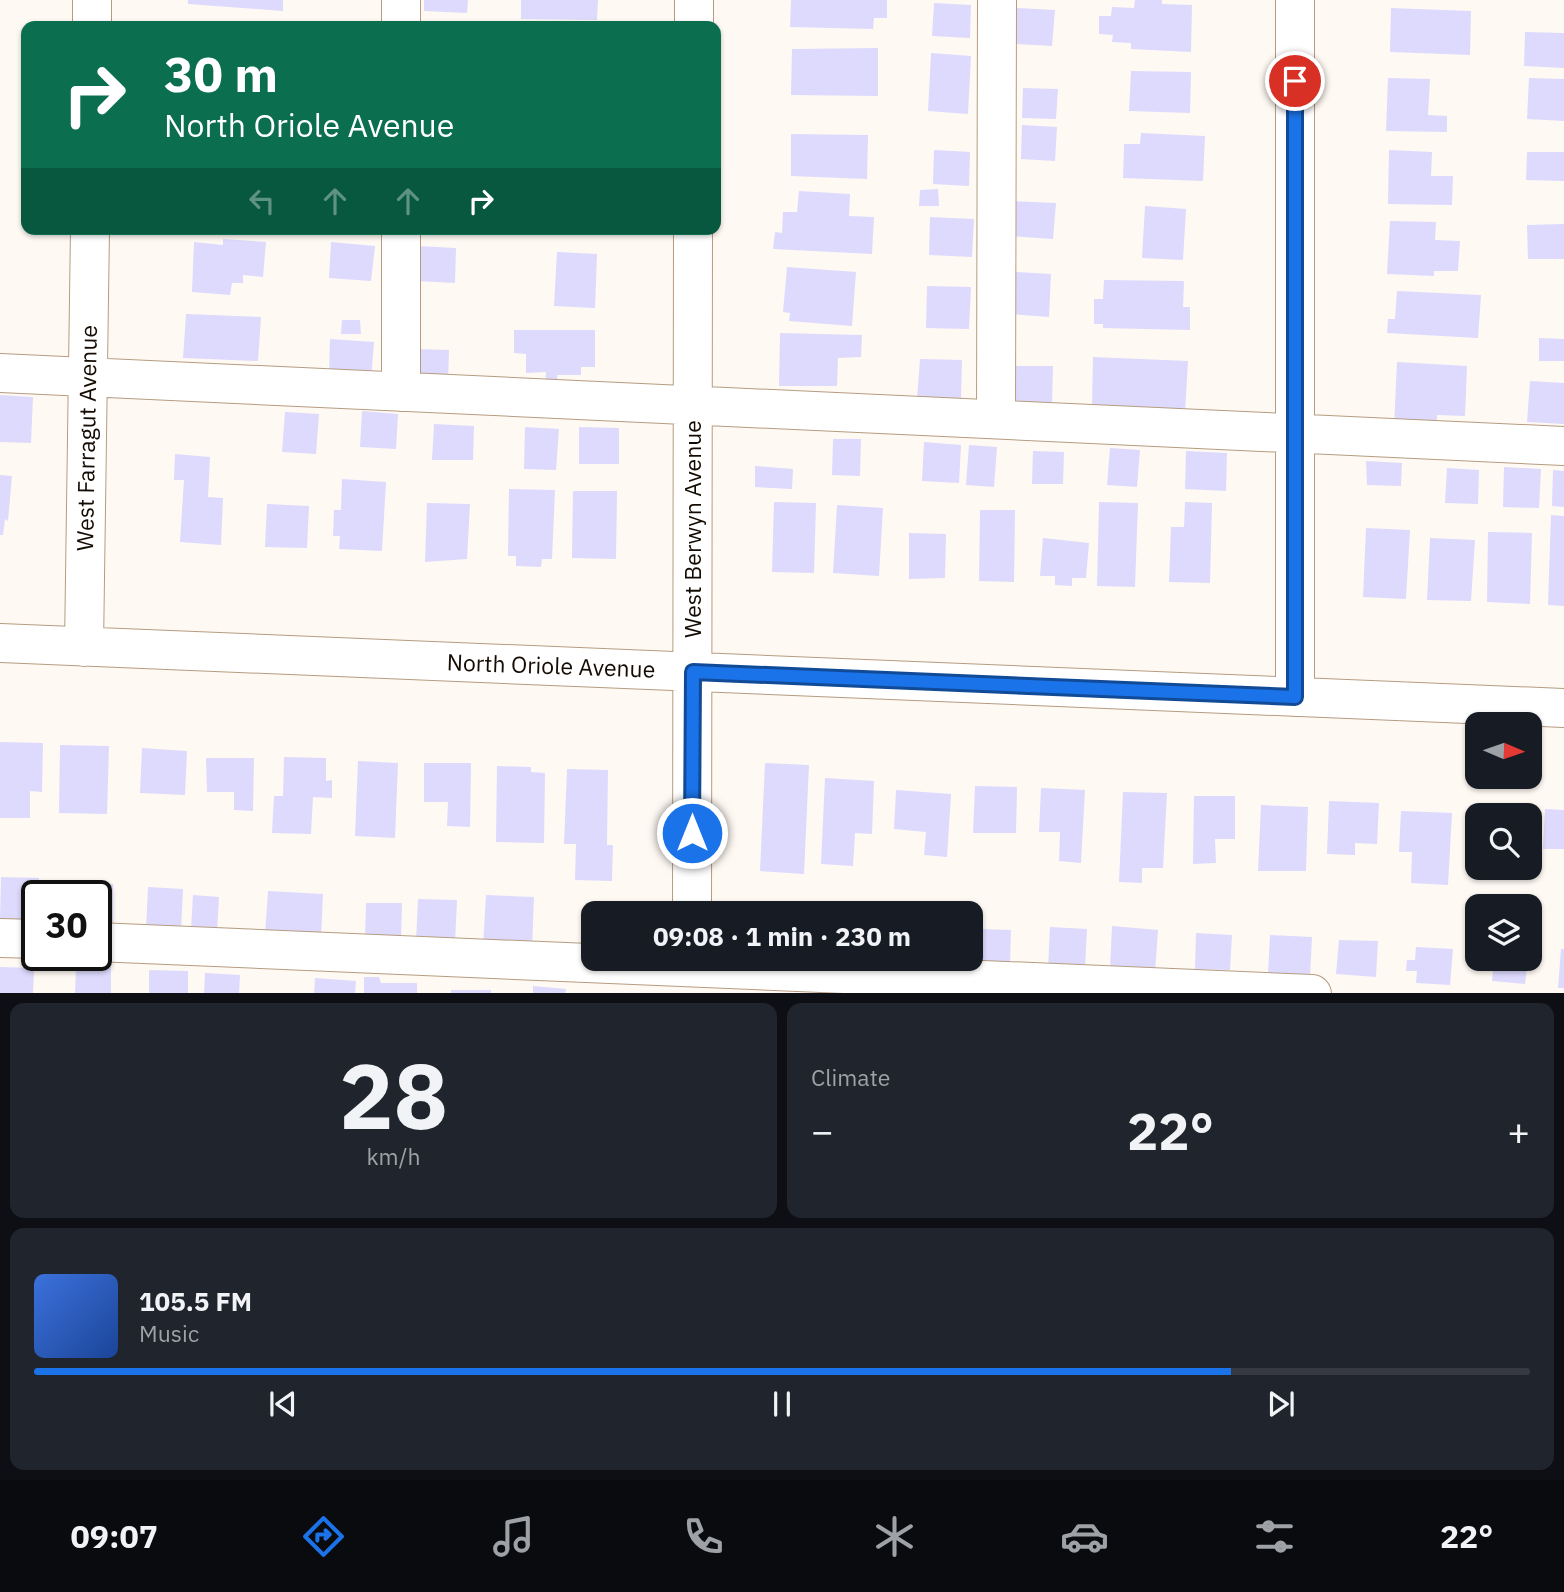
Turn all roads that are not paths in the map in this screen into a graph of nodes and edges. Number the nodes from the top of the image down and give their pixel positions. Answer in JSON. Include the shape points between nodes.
{"nodes":[{"id":1,"x":92,"y":0,"type":"edge"},
{"id":2,"x":401,"y":0,"type":"edge"},
{"id":3,"x":694,"y":0,"type":"edge"},
{"id":4,"x":997,"y":0,"type":"edge"},
{"id":5,"x":1295,"y":0,"type":"edge"},
{"id":6,"x":92,"y":21,"type":"edge"},
{"id":7,"x":401,"y":21,"type":"edge"},
{"id":8,"x":694,"y":21,"type":"edge"},
{"id":9,"x":89,"y":235,"type":"edge"},
{"id":10,"x":401,"y":235,"type":"edge"},
{"id":11,"x":693,"y":235,"type":"edge"},
{"id":12,"x":0,"y":373,"type":"edge"},
{"id":13,"x":88,"y":377,"type":"junction"},
{"id":14,"x":401,"y":391,"type":"junction"},
{"id":15,"x":693,"y":405,"type":"junction"},
{"id":16,"x":996,"y":419,"type":"junction"},
{"id":17,"x":1295,"y":433,"type":"junction"},
{"id":18,"x":1564,"y":446,"type":"edge"},
{"id":19,"x":0,"y":643,"type":"edge"},
{"id":20,"x":84,"y":647,"type":"junction"},
{"id":21,"x":693,"y":672,"type":"junction"},
{"id":22,"x":1295,"y":697,"type":"junction"},
{"id":23,"x":1564,"y":709,"type":"edge"},
{"id":24,"x":692,"y":901,"type":"edge"},
{"id":25,"x":0,"y":938,"type":"edge"},
{"id":26,"x":21,"y":939,"type":"edge"},
{"id":27,"x":112,"y":943,"type":"edge"},
{"id":28,"x":692,"y":974,"type":"edge"},
{"id":29,"x":1312,"y":993,"type":"edge"}],
"edges":[{"from":1,"to":6,"type":"street"},
{"from":2,"to":7,"type":"street"},
{"from":3,"to":8,"type":"street"},
{"from":4,"to":16,"type":"street"},
{"from":5,"to":17,"type":"street"},
{"from":9,"to":13,"type":"street","name":"West Farragut Avenue"},
{"from":10,"to":14,"type":"street"},
{"from":11,"to":15,"type":"street","name":"West Berwyn Avenue"},
{"from":12,"to":13,"type":"street"},
{"from":13,"to":14,"type":"street"},
{"from":13,"to":20,"type":"street","name":"West Farragut Avenue"},
{"from":14,"to":15,"type":"street"},
{"from":15,"to":16,"type":"street"},
{"from":15,"to":21,"type":"street","name":"West Berwyn Avenue"},
{"from":16,"to":17,"type":"street"},
{"from":17,"to":18,"type":"street"},
{"from":17,"to":22,"type":"street"},
{"from":19,"to":20,"type":"street","name":"North Oriole Avenue"},
{"from":20,"to":21,"type":"street","name":"North Oriole Avenue"},
{"from":21,"to":22,"type":"street","name":"North Oriole Avenue"},
{"from":21,"to":24,"type":"street","name":"West Berwyn Avenue"},
{"from":22,"to":23,"type":"street","name":"North Oriole Avenue"},
{"from":25,"to":26,"type":"street"},
{"from":27,"to":28,"type":"street"},
{"from":28,"to":29,"type":"street"}]}
